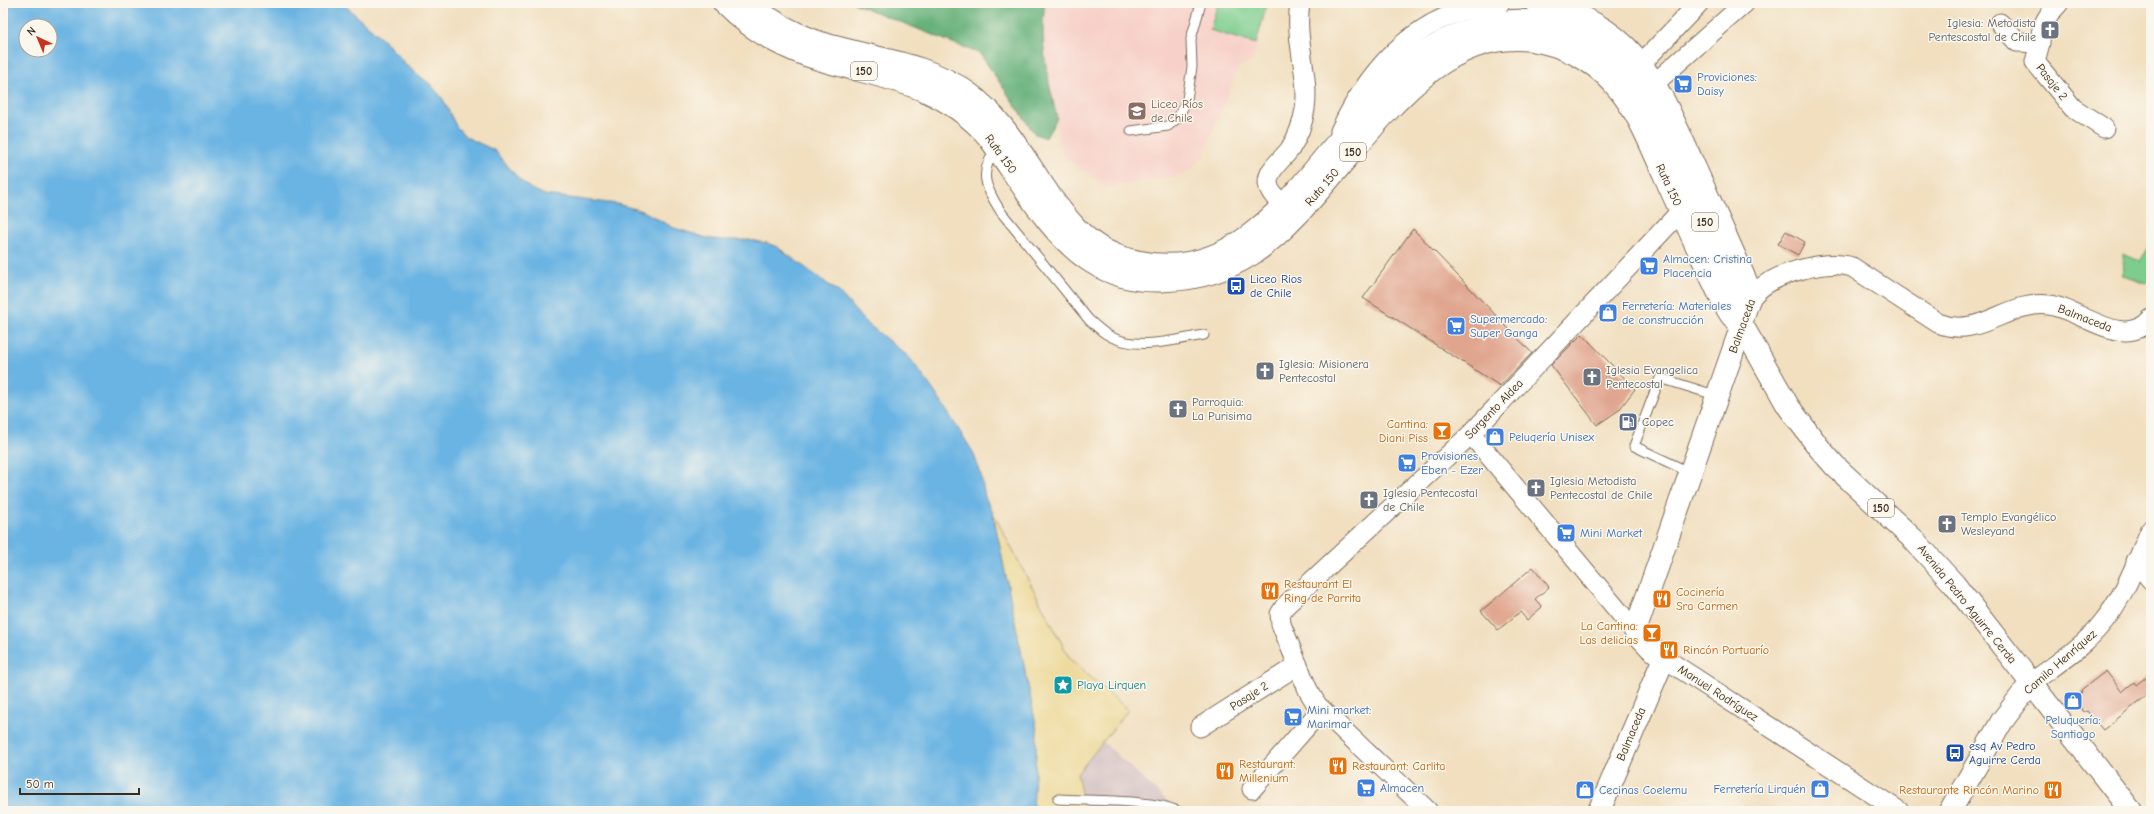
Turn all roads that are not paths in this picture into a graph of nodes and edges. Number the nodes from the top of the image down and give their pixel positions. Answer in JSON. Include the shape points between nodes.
{"nodes":[{"id":1,"x":724,"y":3,"type":"edge"},
{"id":2,"x":747,"y":3,"type":"edge"},
{"id":3,"x":1201,"y":3,"type":"edge"},
{"id":4,"x":1300,"y":3,"type":"edge"},
{"id":5,"x":1500,"y":3,"type":"edge"},
{"id":6,"x":1534,"y":3,"type":"edge"},
{"id":7,"x":1699,"y":3,"type":"edge"},
{"id":8,"x":1745,"y":3,"type":"edge"},
{"id":9,"x":2059,"y":3,"type":"edge"},
{"id":10,"x":1441,"y":10,"type":"edge"},
{"id":11,"x":2000,"y":23,"type":"dead end"},
{"id":12,"x":2040,"y":43,"type":"junction"},
{"id":13,"x":1643,"y":62,"type":"junction"},
{"id":14,"x":1656,"y":82,"type":"junction"},
{"id":15,"x":2104,"y":128,"type":"dead end"},
{"id":16,"x":1131,"y":131,"type":"dead end"},
{"id":17,"x":997,"y":148,"type":"junction"},
{"id":18,"x":1331,"y":150,"type":"junction"},
{"id":19,"x":1290,"y":211,"type":"junction"},
{"id":20,"x":1681,"y":211,"type":"junction"},
{"id":21,"x":1753,"y":294,"type":"junction"},
{"id":22,"x":2151,"y":319,"type":"edge"},
{"id":23,"x":1742,"y":325,"type":"junction"},
{"id":24,"x":1204,"y":335,"type":"dead end"},
{"id":25,"x":1718,"y":396,"type":"junction"},
{"id":26,"x":1471,"y":434,"type":"junction"},
{"id":27,"x":1692,"y":473,"type":"junction"},
{"id":28,"x":2151,"y":530,"type":"edge"},
{"id":29,"x":2151,"y":550,"type":"edge"},
{"id":30,"x":2136,"y":561,"type":"junction"},
{"id":31,"x":2151,"y":580,"type":"edge"},
{"id":32,"x":1636,"y":632,"type":"junction"},
{"id":33,"x":1664,"y":658,"type":"junction"},
{"id":34,"x":1298,"y":665,"type":"junction"},
{"id":35,"x":2031,"y":683,"type":"junction"},
{"id":36,"x":1321,"y":710,"type":"junction"},
{"id":37,"x":1200,"y":727,"type":"dead end"},
{"id":38,"x":1252,"y":789,"type":"dead end"},
{"id":39,"x":1058,"y":799,"type":"dead end"},
{"id":40,"x":1178,"y":811,"type":"edge"},
{"id":41,"x":1428,"y":811,"type":"edge"},
{"id":42,"x":1599,"y":811,"type":"edge"},
{"id":43,"x":1899,"y":811,"type":"edge"},
{"id":44,"x":1950,"y":811,"type":"edge"},
{"id":45,"x":2131,"y":811,"type":"edge"}],
"edges":[{"from":1,"to":17,"type":"main road","name":"Ruta 150","number":"150","via":[[754,28],[788,47],[825,61],[912,85],[946,100],[975,122]]},
{"from":2,"to":19,"type":"main road","name":"Ruta 150","number":"150","via":[[779,25],[798,34],[930,73],[965,91],[1004,126],[1056,204],[1077,229],[1097,246],[1121,257],[1156,265],[1184,264],[1201,260],[1217,255],[1245,240]]},
{"from":3,"to":16,"type":"lane","via":[[1191,39],[1192,67],[1187,99],[1178,118],[1168,126]]},
{"from":4,"to":19,"type":"street","via":[[1298,39],[1305,110],[1295,140],[1271,171],[1268,179],[1269,188]]},
{"from":5,"to":10,"type":"street"},
{"from":6,"to":13,"type":"street","via":[[1571,11],[1597,23],[1622,41]]},
{"from":7,"to":13,"type":"street"},
{"from":8,"to":14,"type":"street"},
{"from":9,"to":12,"type":"street","via":[[2045,22]]},
{"from":10,"to":18,"type":"street","via":[[1386,61],[1358,99]]},
{"from":11,"to":12,"type":"street","via":[[2017,42]]},
{"from":12,"to":15,"type":"street","name":"Pasaje 2","via":[[2035,62],[2073,108]]},
{"from":13,"to":14,"type":"street"},
{"from":14,"to":21,"type":"street"},
{"from":17,"to":19,"type":"main road","name":"Ruta 150","number":"150","via":[[1048,220],[1071,246],[1094,264],[1132,278],[1177,280],[1222,269],[1252,254]]},
{"from":17,"to":24,"type":"lane","via":[[988,160],[984,173],[990,194],[1001,212],[1089,320],[1106,334],[1122,341],[1152,344]]},
{"from":18,"to":19,"type":"main road","name":"Ruta 150","number":"150"},
{"from":18,"to":23,"type":"main road","name":"Ruta 150","number":"150","via":[[1398,74],[1444,40],[1480,25],[1512,20],[1543,23],[1572,32],[1596,43],[1614,57],[1649,103],[1738,291]]},
{"from":19,"to":20,"type":"main road","name":"Ruta 150","number":"150","via":[[1428,73],[1468,48],[1510,39],[1537,41],[1564,48],[1588,60],[1608,77],[1640,122]]},
{"from":20,"to":23,"type":"main road","name":"Ruta 150","number":"150","via":[[1723,302],[1731,315]]},
{"from":20,"to":26,"type":"street","name":"Sargento Aldea"},
{"from":21,"to":22,"type":"street","name":"Balmaceda","via":[[1785,275],[1837,264],[1852,267],[1931,319],[1952,328],[1973,327],[2014,310],[2040,305],[2066,310],[2120,331],[2139,328]]},
{"from":21,"to":23,"type":"street","name":"Balmaceda"},
{"from":23,"to":25,"type":"main road","name":"Balmaceda"},
{"from":23,"to":35,"type":"main road","name":"Avenida Pedro Aguirre Cerda","number":"150","via":[[1784,400],[1820,449],[1929,556]]},
{"from":25,"to":27,"type":"main road","name":"Balmaceda"},
{"from":25,"to":27,"type":"lane","via":[[1660,378],[1634,446]]},
{"from":26,"to":32,"type":"street","name":"Manuel Rodríguez"},
{"from":26,"to":34,"type":"street","name":"Sargento Aldea","via":[[1291,600],[1280,614],[1281,624]]},
{"from":27,"to":32,"type":"main road","name":"Balmaceda"},
{"from":28,"to":30,"type":"street","name":"Camilo Henríquez"},
{"from":29,"to":30,"type":"street"},
{"from":30,"to":31,"type":"street"},
{"from":30,"to":35,"type":"street","name":"Camilo Henríquez","via":[[2104,622],[2084,643]]},
{"from":32,"to":33,"type":"main road","name":"Manuel Rodríguez"},
{"from":33,"to":42,"type":"main road","name":"Balmaceda"},
{"from":33,"to":43,"type":"street","name":"Manuel Rodríguez"},
{"from":34,"to":36,"type":"street","via":[[1313,700]]},
{"from":34,"to":37,"type":"street","name":"Pasaje 2"},
{"from":35,"to":44,"type":"main road","name":"Camilo Henríquez","via":[[2002,721]]},
{"from":35,"to":45,"type":"main road","name":"Avenida Pedro Aguirre Cerda","number":"150"},
{"from":36,"to":38,"type":"street"},
{"from":36,"to":41,"type":"street"},
{"from":39,"to":40,"type":"lane","via":[[1152,805],[1170,807]]}]}
